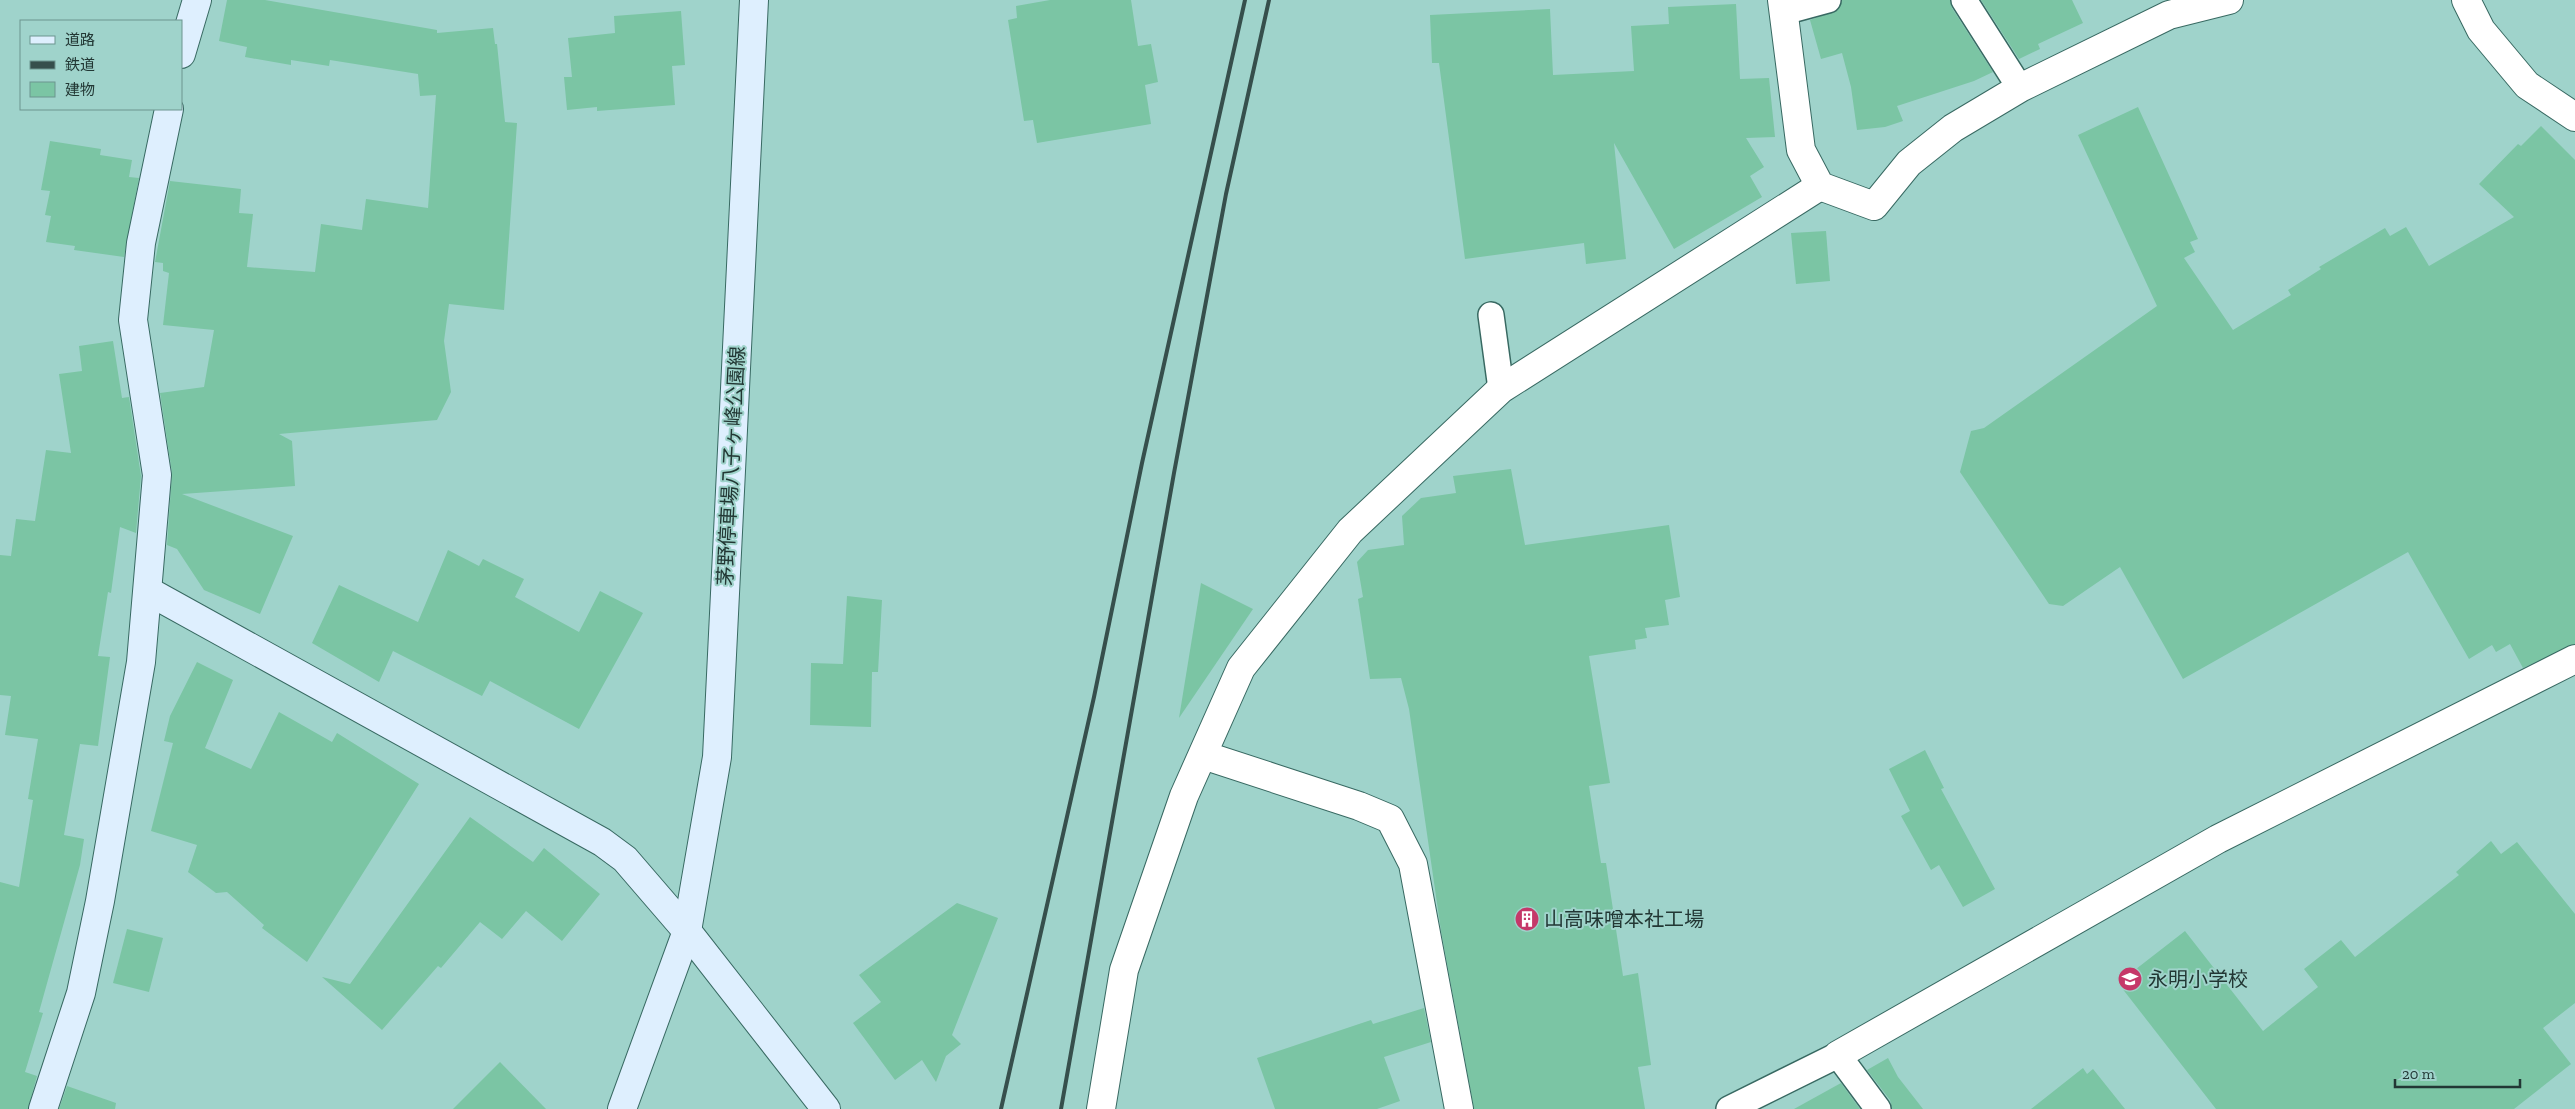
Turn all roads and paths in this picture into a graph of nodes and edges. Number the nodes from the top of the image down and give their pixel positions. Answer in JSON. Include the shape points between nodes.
{"nodes":[{"id":1,"x":197,"y":0,"type":"edge"},
{"id":2,"x":754,"y":0,"type":"edge"},
{"id":3,"x":1828,"y":0,"type":"edge"},
{"id":4,"x":1964,"y":0,"type":"edge"},
{"id":5,"x":2229,"y":0,"type":"edge"},
{"id":6,"x":2466,"y":0,"type":"edge"},
{"id":7,"x":1783,"y":6,"type":"edge"},
{"id":8,"x":182,"y":51,"type":"edge"},
{"id":9,"x":2020,"y":88,"type":"junction"},
{"id":10,"x":169,"y":110,"type":"edge"},
{"id":11,"x":2575,"y":117,"type":"edge"},
{"id":12,"x":1820,"y":186,"type":"junction"},
{"id":13,"x":1491,"y":315,"type":"dead end"},
{"id":14,"x":1501,"y":388,"type":"junction"},
{"id":15,"x":148,"y":591,"type":"junction"},
{"id":16,"x":2575,"y":659,"type":"edge"},
{"id":17,"x":1203,"y":755,"type":"junction"},
{"id":18,"x":687,"y":931,"type":"junction"},
{"id":19,"x":1838,"y":1055,"type":"junction"},
{"id":20,"x":43,"y":1109,"type":"edge"},
{"id":21,"x":622,"y":1109,"type":"edge"},
{"id":22,"x":826,"y":1109,"type":"edge"},
{"id":23,"x":1101,"y":1109,"type":"edge"},
{"id":24,"x":1459,"y":1109,"type":"edge"},
{"id":25,"x":1730,"y":1109,"type":"edge"},
{"id":26,"x":1878,"y":1109,"type":"edge"}],
"edges":[{"from":1,"to":8,"type":"street"},
{"from":2,"to":18,"type":"street","name":"茅野停車場八子ヶ峰公園線","via":[[717,757]]},
{"from":3,"to":7,"type":"lane"},
{"from":4,"to":9,"type":"lane"},
{"from":5,"to":9,"type":"street","via":[[2169,15]]},
{"from":6,"to":11,"type":"street","via":[[2481,30],[2527,85]]},
{"from":7,"to":12,"type":"street","via":[[1801,150]]},
{"from":9,"to":12,"type":"street","via":[[1953,128],[1909,162],[1874,206]]},
{"from":10,"to":15,"type":"street","via":[[141,243],[133,320],[157,476]]},
{"from":12,"to":14,"type":"street"},
{"from":13,"to":14,"type":"lane"},
{"from":14,"to":17,"type":"street","via":[[1350,531],[1241,668]]},
{"from":15,"to":18,"type":"street","via":[[602,842],[626,859]]},
{"from":15,"to":20,"type":"street","via":[[141,662],[98,910],[81,993]]},
{"from":16,"to":19,"type":"street","via":[[2218,839]]},
{"from":17,"to":23,"type":"street","via":[[1184,796],[1124,970]]},
{"from":17,"to":24,"type":"street","via":[[1390,819],[1414,864]]},
{"from":18,"to":21,"type":"street","name":"茅野停車場八子ヶ峰公園線"},
{"from":18,"to":22,"type":"street"},
{"from":19,"to":25,"type":"lane"},
{"from":19,"to":26,"type":"lane"}]}
